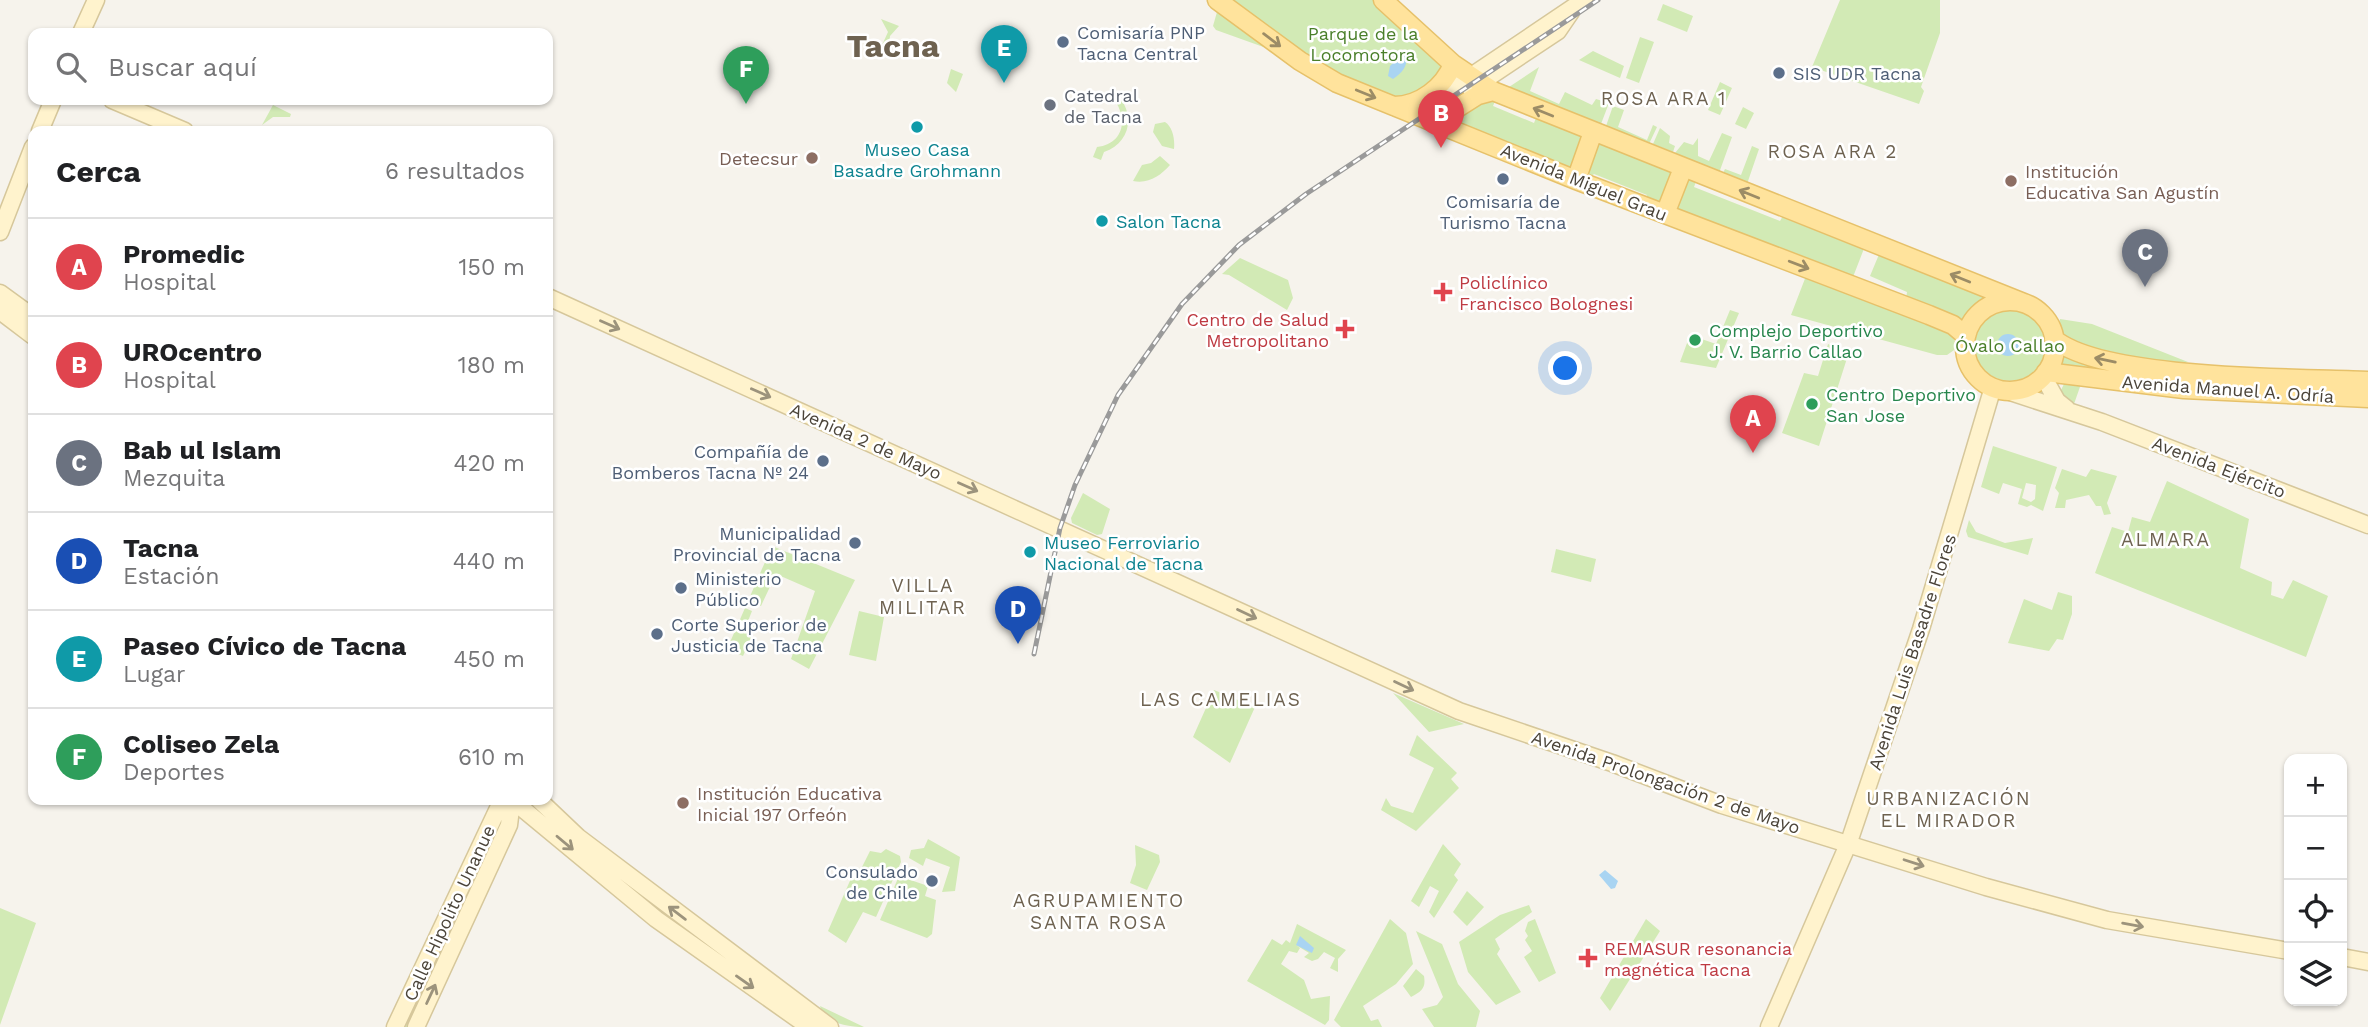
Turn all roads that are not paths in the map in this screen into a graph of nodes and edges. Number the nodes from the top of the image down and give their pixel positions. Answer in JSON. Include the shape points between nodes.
{"nodes":[{"id":1,"x":96,"y":0,"type":"edge"},
{"id":2,"x":1217,"y":0,"type":"edge"},
{"id":3,"x":1383,"y":0,"type":"edge"},
{"id":4,"x":1579,"y":3,"type":"edge"},
{"id":5,"x":83,"y":28,"type":"edge"},
{"id":6,"x":1453,"y":64,"type":"junction"},
{"id":7,"x":1481,"y":84,"type":"junction"},
{"id":8,"x":51,"y":105,"type":"edge"},
{"id":9,"x":124,"y":105,"type":"edge"},
{"id":10,"x":1394,"y":106,"type":"junction"},
{"id":11,"x":1420,"y":116,"type":"junction"},
{"id":12,"x":42,"y":126,"type":"edge"},
{"id":13,"x":173,"y":126,"type":"edge"},
{"id":14,"x":1448,"y":128,"type":"junction"},
{"id":15,"x":1593,"y":132,"type":"junction"},
{"id":16,"x":28,"y":160,"type":"edge"},
{"id":17,"x":1683,"y":168,"type":"junction"},
{"id":18,"x":1576,"y":180,"type":"junction"},
{"id":19,"x":1665,"y":214,"type":"junction"},
{"id":20,"x":0,"y":232,"type":"edge"},
{"id":21,"x":0,"y":293,"type":"edge"},
{"id":22,"x":553,"y":299,"type":"edge"},
{"id":23,"x":2024,"y":303,"type":"junction"},
{"id":24,"x":0,"y":311,"type":"edge"},
{"id":25,"x":28,"y":313,"type":"edge"},
{"id":26,"x":28,"y":332,"type":"edge"},
{"id":27,"x":1966,"y":335,"type":"junction"},
{"id":28,"x":2054,"y":339,"type":"junction"},
{"id":29,"x":2045,"y":374,"type":"junction"},
{"id":30,"x":2368,"y":381,"type":"edge"},
{"id":31,"x":2222,"y":383,"type":"junction"},
{"id":32,"x":1999,"y":388,"type":"junction"},
{"id":33,"x":2368,"y":398,"type":"edge"},
{"id":34,"x":2069,"y":410,"type":"junction"},
{"id":35,"x":2368,"y":525,"type":"edge"},
{"id":36,"x":1185,"y":585,"type":"joint"},
{"id":37,"x":500,"y":805,"type":"edge"},
{"id":38,"x":511,"y":805,"type":"edge"},
{"id":39,"x":518,"y":805,"type":"edge"},
{"id":40,"x":544,"y":805,"type":"edge"},
{"id":41,"x":535,"y":819,"type":"junction"},
{"id":42,"x":509,"y":825,"type":"junction"},
{"id":43,"x":1849,"y":842,"type":"junction"},
{"id":44,"x":463,"y":884,"type":"junction"},
{"id":45,"x":478,"y":891,"type":"junction"},
{"id":46,"x":2284,"y":950,"type":"edge"},
{"id":47,"x":2347,"y":958,"type":"edge"},
{"id":48,"x":2368,"y":962,"type":"edge"},
{"id":49,"x":395,"y":1027,"type":"edge"},
{"id":50,"x":416,"y":1027,"type":"edge"},
{"id":51,"x":809,"y":1027,"type":"edge"},
{"id":52,"x":830,"y":1027,"type":"edge"},
{"id":53,"x":1769,"y":1027,"type":"edge"}],
"edges":[{"from":1,"to":5,"type":"street"},
{"from":2,"to":10,"type":"main road","name":"Avenida Miguel Grau","one_way":true,"via":[[1300,61]]},
{"from":3,"to":6,"type":"main road"},
{"from":4,"to":7,"type":"street"},
{"from":6,"to":7,"type":"main road"},
{"from":6,"to":10,"type":"main road","via":[[1442,85],[1410,104]]},
{"from":7,"to":11,"type":"street"},
{"from":7,"to":14,"type":"main road","via":[[1478,95],[1448,114]]},
{"from":15,"to":7,"type":"main road","one_way":true},
{"from":8,"to":12,"type":"street"},
{"from":9,"to":13,"type":"street"},
{"from":10,"to":11,"type":"main road","name":"Avenida Miguel Grau"},
{"from":11,"to":14,"type":"main road","name":"Avenida Miguel Grau"},
{"from":14,"to":18,"type":"main road","name":"Avenida Miguel Grau"},
{"from":15,"to":17,"type":"main road"},
{"from":15,"to":18,"type":"main road"},
{"from":16,"to":20,"type":"street"},
{"from":17,"to":19,"type":"main road"},
{"from":23,"to":17,"type":"main road","one_way":true},
{"from":18,"to":19,"type":"main road","name":"Avenida Miguel Grau"},
{"from":19,"to":27,"type":"main road","name":"Avenida Miguel Grau","one_way":true,"via":[[1929,315]]},
{"from":21,"to":25,"type":"street"},
{"from":22,"to":36,"type":"street","name":"Avenida 2 de Mayo","one_way":true},
{"from":23,"to":27,"type":"main road","via":[[1990,305]]},
{"from":23,"to":28,"type":"main road","via":[[2043,316]]},
{"from":24,"to":26,"type":"street"},
{"from":27,"to":32,"type":"main road","via":[[1971,367]]},
{"from":28,"to":29,"type":"main road","via":[[2053,358]]},
{"from":31,"to":28,"type":"main road","name":"Avenida Manuel A. Odría","one_way":true,"via":[[2083,355]]},
{"from":29,"to":31,"type":"main road","name":"Avenida Manuel A. Odría","via":[[2131,384]]},
{"from":29,"to":32,"type":"main road","via":[[2027,387]]},
{"from":29,"to":34,"type":"street","name":"Avenida Ejército","via":[[2057,401]]},
{"from":30,"to":31,"type":"main road","name":"Avenida Manuel A. Odría"},
{"from":31,"to":33,"type":"main road","name":"Avenida Manuel A. Odría"},
{"from":32,"to":34,"type":"street","name":"Avenida Ejército"},
{"from":32,"to":43,"type":"street","name":"Avenida Luis Basadre Flores"},
{"from":34,"to":35,"type":"street","name":"Avenida Ejército"},
{"from":36,"to":43,"type":"street","name":"Avenida Prolongación 2 de Mayo","one_way":true,"via":[[1459,711],[1734,809]]},
{"from":37,"to":44,"type":"street","name":"Calle Hipolito Unanue"},
{"from":38,"to":42,"type":"street","name":"Calle Hipolito Unanue"},
{"from":39,"to":41,"type":"street"},
{"from":52,"to":40,"type":"street","one_way":true,"via":[[578,837]]},
{"from":41,"to":42,"type":"street"},
{"from":41,"to":51,"type":"street","one_way":true,"via":[[656,919]]},
{"from":42,"to":45,"type":"street","name":"Calle Hipolito Unanue"},
{"from":43,"to":46,"type":"street","name":"Avenida Prolongación 2 de Mayo","one_way":true,"via":[[2107,920]]},
{"from":43,"to":53,"type":"street","name":"Avenida Luis Basadre Flores"},
{"from":44,"to":45,"type":"street"},
{"from":44,"to":49,"type":"street","name":"Calle Hipolito Unanue"},
{"from":50,"to":45,"type":"street","name":"Calle Hipolito Unanue","one_way":true},
{"from":47,"to":48,"type":"street"}]}
